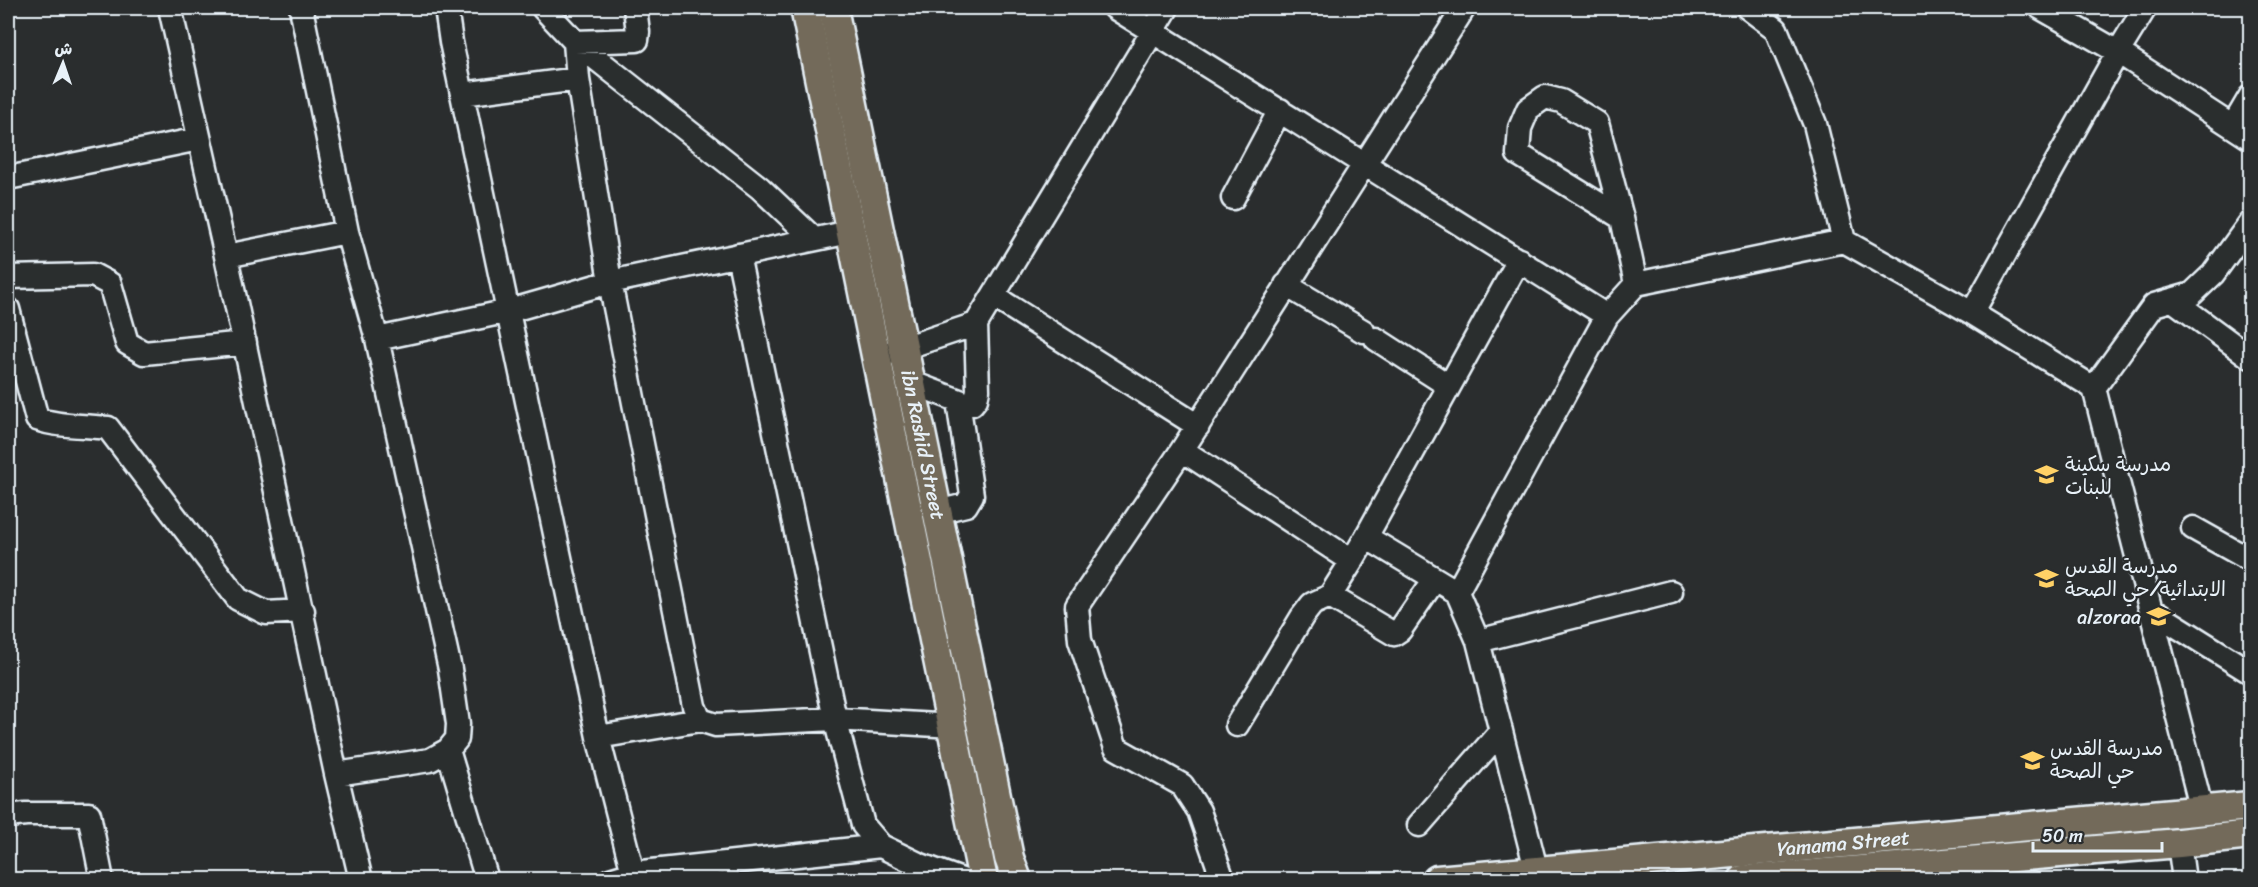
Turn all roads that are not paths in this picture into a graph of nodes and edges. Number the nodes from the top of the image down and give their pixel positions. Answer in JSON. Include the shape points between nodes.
{"nodes":[{"id":1,"x":170,"y":8,"type":"edge"},
{"id":2,"x":301,"y":8,"type":"edge"},
{"id":3,"x":446,"y":8,"type":"edge"},
{"id":4,"x":543,"y":8,"type":"edge"},
{"id":5,"x":635,"y":8,"type":"edge"},
{"id":6,"x":805,"y":8,"type":"edge"},
{"id":7,"x":832,"y":8,"type":"edge"},
{"id":8,"x":1115,"y":8,"type":"edge"},
{"id":9,"x":1167,"y":8,"type":"edge"},
{"id":10,"x":1464,"y":8,"type":"edge"},
{"id":11,"x":1752,"y":8,"type":"edge"},
{"id":12,"x":2041,"y":8,"type":"edge"},
{"id":13,"x":2145,"y":8,"type":"edge"},
{"id":14,"x":1153,"y":32,"type":"junction"},
{"id":15,"x":576,"y":42,"type":"junction"},
{"id":16,"x":2118,"y":52,"type":"junction"},
{"id":17,"x":578,"y":78,"type":"junction"},
{"id":18,"x":462,"y":94,"type":"junction"},
{"id":19,"x":2250,"y":97,"type":"edge"},
{"id":20,"x":1280,"y":110,"type":"junction"},
{"id":21,"x":2242,"y":132,"type":"edge"},
{"id":22,"x":199,"y":139,"type":"junction"},
{"id":23,"x":1364,"y":162,"type":"junction"},
{"id":24,"x":8,"y":178,"type":"edge"},
{"id":25,"x":1233,"y":198,"type":"dead end"},
{"id":26,"x":1622,"y":219,"type":"junction"},
{"id":27,"x":2250,"y":224,"type":"edge"},
{"id":28,"x":347,"y":232,"type":"junction"},
{"id":29,"x":850,"y":232,"type":"junction"},
{"id":30,"x":814,"y":239,"type":"junction"},
{"id":31,"x":1844,"y":241,"type":"junction"},
{"id":32,"x":738,"y":255,"type":"junction"},
{"id":33,"x":226,"y":256,"type":"junction"},
{"id":34,"x":1519,"y":260,"type":"junction"},
{"id":35,"x":8,"y":277,"type":"edge"},
{"id":36,"x":610,"y":282,"type":"junction"},
{"id":37,"x":1636,"y":284,"type":"junction"},
{"id":38,"x":1286,"y":285,"type":"junction"},
{"id":39,"x":993,"y":296,"type":"junction"},
{"id":40,"x":2174,"y":301,"type":"junction"},
{"id":41,"x":8,"y":309,"type":"edge"},
{"id":42,"x":509,"y":311,"type":"junction"},
{"id":43,"x":1972,"y":313,"type":"junction"},
{"id":44,"x":1607,"y":316,"type":"junction"},
{"id":45,"x":976,"y":324,"type":"junction"},
{"id":46,"x":377,"y":339,"type":"junction"},
{"id":47,"x":245,"y":343,"type":"junction"},
{"id":48,"x":903,"y":350,"type":"junction"},
{"id":49,"x":876,"y":356,"type":"junction"},
{"id":50,"x":2250,"y":357,"type":"edge"},
{"id":51,"x":910,"y":382,"type":"junction"},
{"id":52,"x":1449,"y":386,"type":"junction"},
{"id":53,"x":2094,"y":388,"type":"junction"},
{"id":54,"x":958,"y":401,"type":"junction"},
{"id":55,"x":1198,"y":426,"type":"junction"},
{"id":56,"x":1182,"y":450,"type":"junction"},
{"id":57,"x":937,"y":512,"type":"junction"},
{"id":58,"x":2193,"y":528,"type":"dead end"},
{"id":59,"x":1366,"y":537,"type":"junction"},
{"id":60,"x":2250,"y":560,"type":"edge"},
{"id":61,"x":1352,"y":561,"type":"junction"},
{"id":62,"x":1435,"y":579,"type":"junction"},
{"id":63,"x":1457,"y":592,"type":"junction"},
{"id":64,"x":1671,"y":592,"type":"dead end"},
{"id":65,"x":1330,"y":596,"type":"junction"},
{"id":66,"x":2151,"y":610,"type":"junction"},
{"id":67,"x":303,"y":611,"type":"junction"},
{"id":68,"x":1478,"y":641,"type":"junction"},
{"id":69,"x":2250,"y":672,"type":"edge"},
{"id":70,"x":835,"y":719,"type":"junction"},
{"id":71,"x":700,"y":720,"type":"junction"},
{"id":72,"x":1237,"y":725,"type":"dead end"},
{"id":73,"x":952,"y":726,"type":"junction"},
{"id":74,"x":1501,"y":731,"type":"junction"},
{"id":75,"x":598,"y":737,"type":"junction"},
{"id":76,"x":448,"y":750,"type":"junction"},
{"id":77,"x":336,"y":774,"type":"junction"},
{"id":78,"x":2250,"y":806,"type":"edge"},
{"id":79,"x":2202,"y":811,"type":"junction"},
{"id":80,"x":8,"y":816,"type":"edge"},
{"id":81,"x":1419,"y":825,"type":"dead end"},
{"id":82,"x":2250,"y":835,"type":"edge"},
{"id":83,"x":1891,"y":838,"type":"junction"},
{"id":84,"x":976,"y":840,"type":"junction"},
{"id":85,"x":2179,"y":843,"type":"junction"},
{"id":86,"x":881,"y":846,"type":"junction"},
{"id":87,"x":1894,"y":867,"type":"junction"},
{"id":88,"x":1536,"y":870,"type":"junction"},
{"id":89,"x":633,"y":873,"type":"junction"},
{"id":90,"x":1795,"y":877,"type":"edge"},
{"id":91,"x":102,"y":879,"type":"edge"},
{"id":92,"x":361,"y":879,"type":"edge"},
{"id":93,"x":487,"y":879,"type":"edge"},
{"id":94,"x":610,"y":879,"type":"edge"},
{"id":95,"x":964,"y":879,"type":"edge"},
{"id":96,"x":983,"y":879,"type":"edge"},
{"id":97,"x":1017,"y":879,"type":"edge"},
{"id":98,"x":1223,"y":879,"type":"edge"},
{"id":99,"x":1437,"y":879,"type":"edge"},
{"id":100,"x":1743,"y":879,"type":"edge"},
{"id":101,"x":2184,"y":879,"type":"edge"}],
"edges":[{"from":1,"to":22,"type":"street"},
{"from":2,"to":28,"type":"street"},
{"from":3,"to":18,"type":"street"},
{"from":4,"to":15,"type":"street"},
{"from":5,"to":15,"type":"street","via":[[637,40]]},
{"from":6,"to":29,"type":"main road","name":"ibn Rashid Street"},
{"from":7,"to":48,"type":"main road","name":"ibn Rashid Street"},
{"from":8,"to":14,"type":"street"},
{"from":9,"to":14,"type":"street"},
{"from":10,"to":23,"type":"street"},
{"from":11,"to":31,"type":"street","via":[[1776,29],[1815,124]]},
{"from":12,"to":16,"type":"street"},
{"from":13,"to":16,"type":"street"},
{"from":14,"to":20,"type":"street"},
{"from":14,"to":39,"type":"street"},
{"from":15,"to":17,"type":"street"},
{"from":15,"to":30,"type":"street","via":[[760,188]]},
{"from":16,"to":21,"type":"street"},
{"from":16,"to":43,"type":"street"},
{"from":17,"to":18,"type":"street"},
{"from":17,"to":36,"type":"street"},
{"from":18,"to":42,"type":"street"},
{"from":19,"to":21,"type":"street"},
{"from":20,"to":23,"type":"street"},
{"from":20,"to":25,"type":"street"},
{"from":22,"to":24,"type":"street"},
{"from":22,"to":33,"type":"street"},
{"from":23,"to":34,"type":"street"},
{"from":23,"to":38,"type":"street"},
{"from":26,"to":26,"type":"street","via":[[1597,123],[1561,101],[1545,97],[1528,109],[1520,128],[1518,154]]},
{"from":26,"to":37,"type":"street"},
{"from":27,"to":40,"type":"street","via":[[2212,274],[2192,294]]},
{"from":28,"to":33,"type":"street"},
{"from":28,"to":46,"type":"street"},
{"from":29,"to":30,"type":"street"},
{"from":29,"to":49,"type":"main road","name":"ibn Rashid Street"},
{"from":30,"to":32,"type":"street"},
{"from":31,"to":37,"type":"street"},
{"from":31,"to":43,"type":"street"},
{"from":32,"to":36,"type":"street"},
{"from":32,"to":70,"type":"street"},
{"from":33,"to":47,"type":"street"},
{"from":34,"to":44,"type":"street"},
{"from":34,"to":52,"type":"street"},
{"from":35,"to":47,"type":"street","via":[[93,275],[102,279],[110,284],[127,343],[144,353]]},
{"from":36,"to":42,"type":"street"},
{"from":36,"to":71,"type":"street","via":[[694,706]]},
{"from":37,"to":44,"type":"street"},
{"from":38,"to":52,"type":"street"},
{"from":38,"to":55,"type":"street"},
{"from":39,"to":45,"type":"street"},
{"from":39,"to":55,"type":"street"},
{"from":40,"to":50,"type":"street"},
{"from":40,"to":53,"type":"street","via":[[2154,305]]},
{"from":41,"to":67,"type":"street","via":[[37,418],[55,425],[108,428],[238,598],[266,613]]},
{"from":42,"to":46,"type":"street"},
{"from":42,"to":75,"type":"street"},
{"from":43,"to":53,"type":"street"},
{"from":44,"to":63,"type":"street"},
{"from":45,"to":48,"type":"street"},
{"from":45,"to":54,"type":"street","via":[[976,399],[972,404]]},
{"from":46,"to":76,"type":"street","via":[[450,669],[458,724],[457,739]]},
{"from":47,"to":67,"type":"street"},
{"from":48,"to":49,"type":"street"},
{"from":48,"to":51,"type":"main road","name":"ibn Rashid Street"},
{"from":49,"to":73,"type":"main road","name":"ibn Rashid Street"},
{"from":51,"to":54,"type":"street"},
{"from":51,"to":57,"type":"main road","name":"ibn Rashid Street"},
{"from":52,"to":59,"type":"street"},
{"from":53,"to":66,"type":"street"},
{"from":54,"to":57,"type":"street","via":[[972,495],[966,505]]},
{"from":55,"to":56,"type":"street"},
{"from":56,"to":61,"type":"street"},
{"from":56,"to":98,"type":"street","via":[[1077,606],[1080,640],[1116,748],[1182,785],[1199,811]]},
{"from":57,"to":97,"type":"main road","name":"ibn Rashid Street","via":[[1009,858]]},
{"from":58,"to":60,"type":"street"},
{"from":59,"to":61,"type":"street"},
{"from":59,"to":62,"type":"street"},
{"from":61,"to":65,"type":"street"},
{"from":62,"to":63,"type":"street"},
{"from":62,"to":65,"type":"street","via":[[1401,630],[1394,634]]},
{"from":63,"to":68,"type":"street"},
{"from":64,"to":68,"type":"street"},
{"from":65,"to":72,"type":"street","via":[[1312,604],[1302,617]]},
{"from":66,"to":69,"type":"street"},
{"from":66,"to":79,"type":"street"},
{"from":67,"to":77,"type":"street"},
{"from":68,"to":74,"type":"street"},
{"from":70,"to":71,"type":"street","via":[[716,725]]},
{"from":70,"to":73,"type":"street"},
{"from":70,"to":86,"type":"street","via":[[863,825]]},
{"from":71,"to":75,"type":"street"},
{"from":73,"to":84,"type":"main road","name":"ibn Rashid Street"},
{"from":74,"to":81,"type":"street"},
{"from":74,"to":88,"type":"street"},
{"from":75,"to":89,"type":"street"},
{"from":76,"to":77,"type":"street","via":[[430,760]]},
{"from":76,"to":93,"type":"street"},
{"from":77,"to":92,"type":"street"},
{"from":78,"to":79,"type":"main road","name":"Yamama Street"},
{"from":79,"to":83,"type":"main road","name":"Yamama Street"},
{"from":80,"to":91,"type":"street","via":[[89,814]]},
{"from":82,"to":85,"type":"main road","name":"Yamama Street"},
{"from":83,"to":87,"type":"main road"},
{"from":83,"to":88,"type":"main road","name":"Yamama Street"},
{"from":84,"to":95,"type":"main road"},
{"from":84,"to":96,"type":"main road","name":"ibn Rashid Street"},
{"from":85,"to":87,"type":"main road","name":"Yamama Street"},
{"from":85,"to":101,"type":"street"},
{"from":86,"to":89,"type":"street"},
{"from":86,"to":95,"type":"street","via":[[918,864]]},
{"from":87,"to":90,"type":"main road","name":"Yamama Street"},
{"from":88,"to":99,"type":"main road","name":"Yamama Street"},
{"from":89,"to":94,"type":"street"},
{"from":90,"to":100,"type":"main road","name":"Yamama Street"}]}
